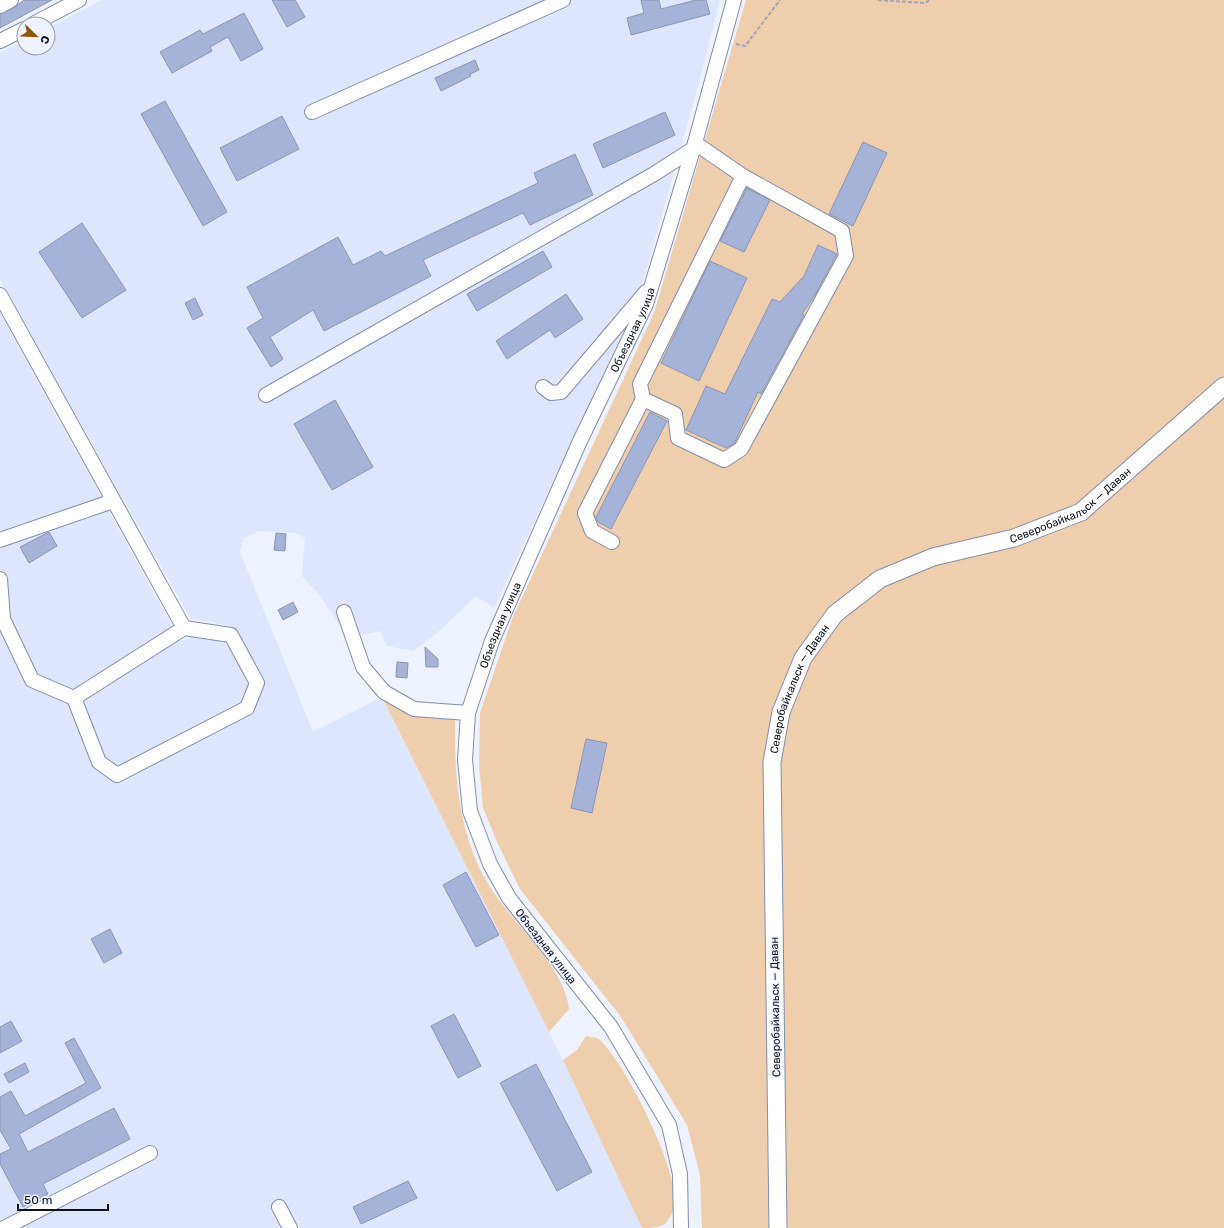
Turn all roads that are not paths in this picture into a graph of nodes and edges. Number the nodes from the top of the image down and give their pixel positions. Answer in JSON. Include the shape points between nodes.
{"nodes":[{"id":1,"x":11,"y":0,"type":"edge"},
{"id":2,"x":79,"y":0,"type":"edge"},
{"id":3,"x":563,"y":0,"type":"edge"},
{"id":4,"x":734,"y":0,"type":"edge"},
{"id":5,"x":0,"y":6,"type":"edge"},
{"id":6,"x":48,"y":16,"type":"edge"},
{"id":7,"x":16,"y":33,"type":"edge"},
{"id":8,"x":0,"y":41,"type":"edge"},
{"id":9,"x":312,"y":112,"type":"dead end"},
{"id":10,"x":694,"y":146,"type":"junction"},
{"id":11,"x":743,"y":176,"type":"junction"},
{"id":12,"x":651,"y":286,"type":"junction"},
{"id":13,"x":0,"y":295,"type":"edge"},
{"id":14,"x":1224,"y":386,"type":"edge"},
{"id":15,"x":543,"y":387,"type":"dead end"},
{"id":16,"x":266,"y":395,"type":"dead end"},
{"id":17,"x":643,"y":399,"type":"junction"},
{"id":18,"x":113,"y":501,"type":"junction"},
{"id":19,"x":0,"y":540,"type":"edge"},
{"id":20,"x":612,"y":542,"type":"dead end"},
{"id":21,"x":0,"y":579,"type":"edge"},
{"id":22,"x":344,"y":612,"type":"dead end"},
{"id":23,"x":184,"y":628,"type":"junction"},
{"id":24,"x":74,"y":698,"type":"junction"},
{"id":25,"x":468,"y":713,"type":"junction"},
{"id":26,"x":150,"y":1153,"type":"dead end"},
{"id":27,"x":279,"y":1206,"type":"dead end"},
{"id":28,"x":4,"y":1228,"type":"edge"},
{"id":29,"x":290,"y":1228,"type":"edge"},
{"id":30,"x":681,"y":1228,"type":"edge"},
{"id":31,"x":778,"y":1228,"type":"edge"}],
"edges":[{"from":1,"to":5,"type":"street"},
{"from":2,"to":6,"type":"street"},
{"from":3,"to":9,"type":"street"},
{"from":4,"to":10,"type":"street","name":"Объездная улица"},
{"from":7,"to":8,"type":"street"},
{"from":10,"to":11,"type":"street"},
{"from":10,"to":12,"type":"street","name":"Объездная улица"},
{"from":10,"to":16,"type":"street","via":[[647,178]]},
{"from":11,"to":17,"type":"street","via":[[640,384]]},
{"from":11,"to":17,"type":"street","via":[[842,231],[846,256],[741,449],[724,460],[678,438],[675,414]]},
{"from":12,"to":15,"type":"street","via":[[561,392],[551,393]]},
{"from":12,"to":25,"type":"street","name":"Объездная улица","via":[[646,304],[580,440],[516,582],[492,641]]},
{"from":13,"to":18,"type":"street"},
{"from":14,"to":31,"type":"main road","name":"Северобайкальск — Даван","via":[[1081,512],[1014,538],[933,557],[880,579],[835,614],[803,658],[781,712],[772,762]]},
{"from":17,"to":20,"type":"street","via":[[585,513],[592,531]]},
{"from":18,"to":19,"type":"street"},
{"from":18,"to":23,"type":"street"},
{"from":21,"to":24,"type":"street","via":[[3,619],[32,680]]},
{"from":22,"to":25,"type":"street","via":[[363,667],[384,692],[414,709]]},
{"from":23,"to":24,"type":"street"},
{"from":23,"to":24,"type":"street","via":[[231,635],[257,683],[247,708],[118,775],[99,762]]},
{"from":25,"to":30,"type":"street","name":"Объездная улица","via":[[465,760],[470,811],[490,864],[509,898],[611,1027],[669,1125],[680,1174]]},
{"from":26,"to":28,"type":"street"},
{"from":27,"to":29,"type":"street"}]}
